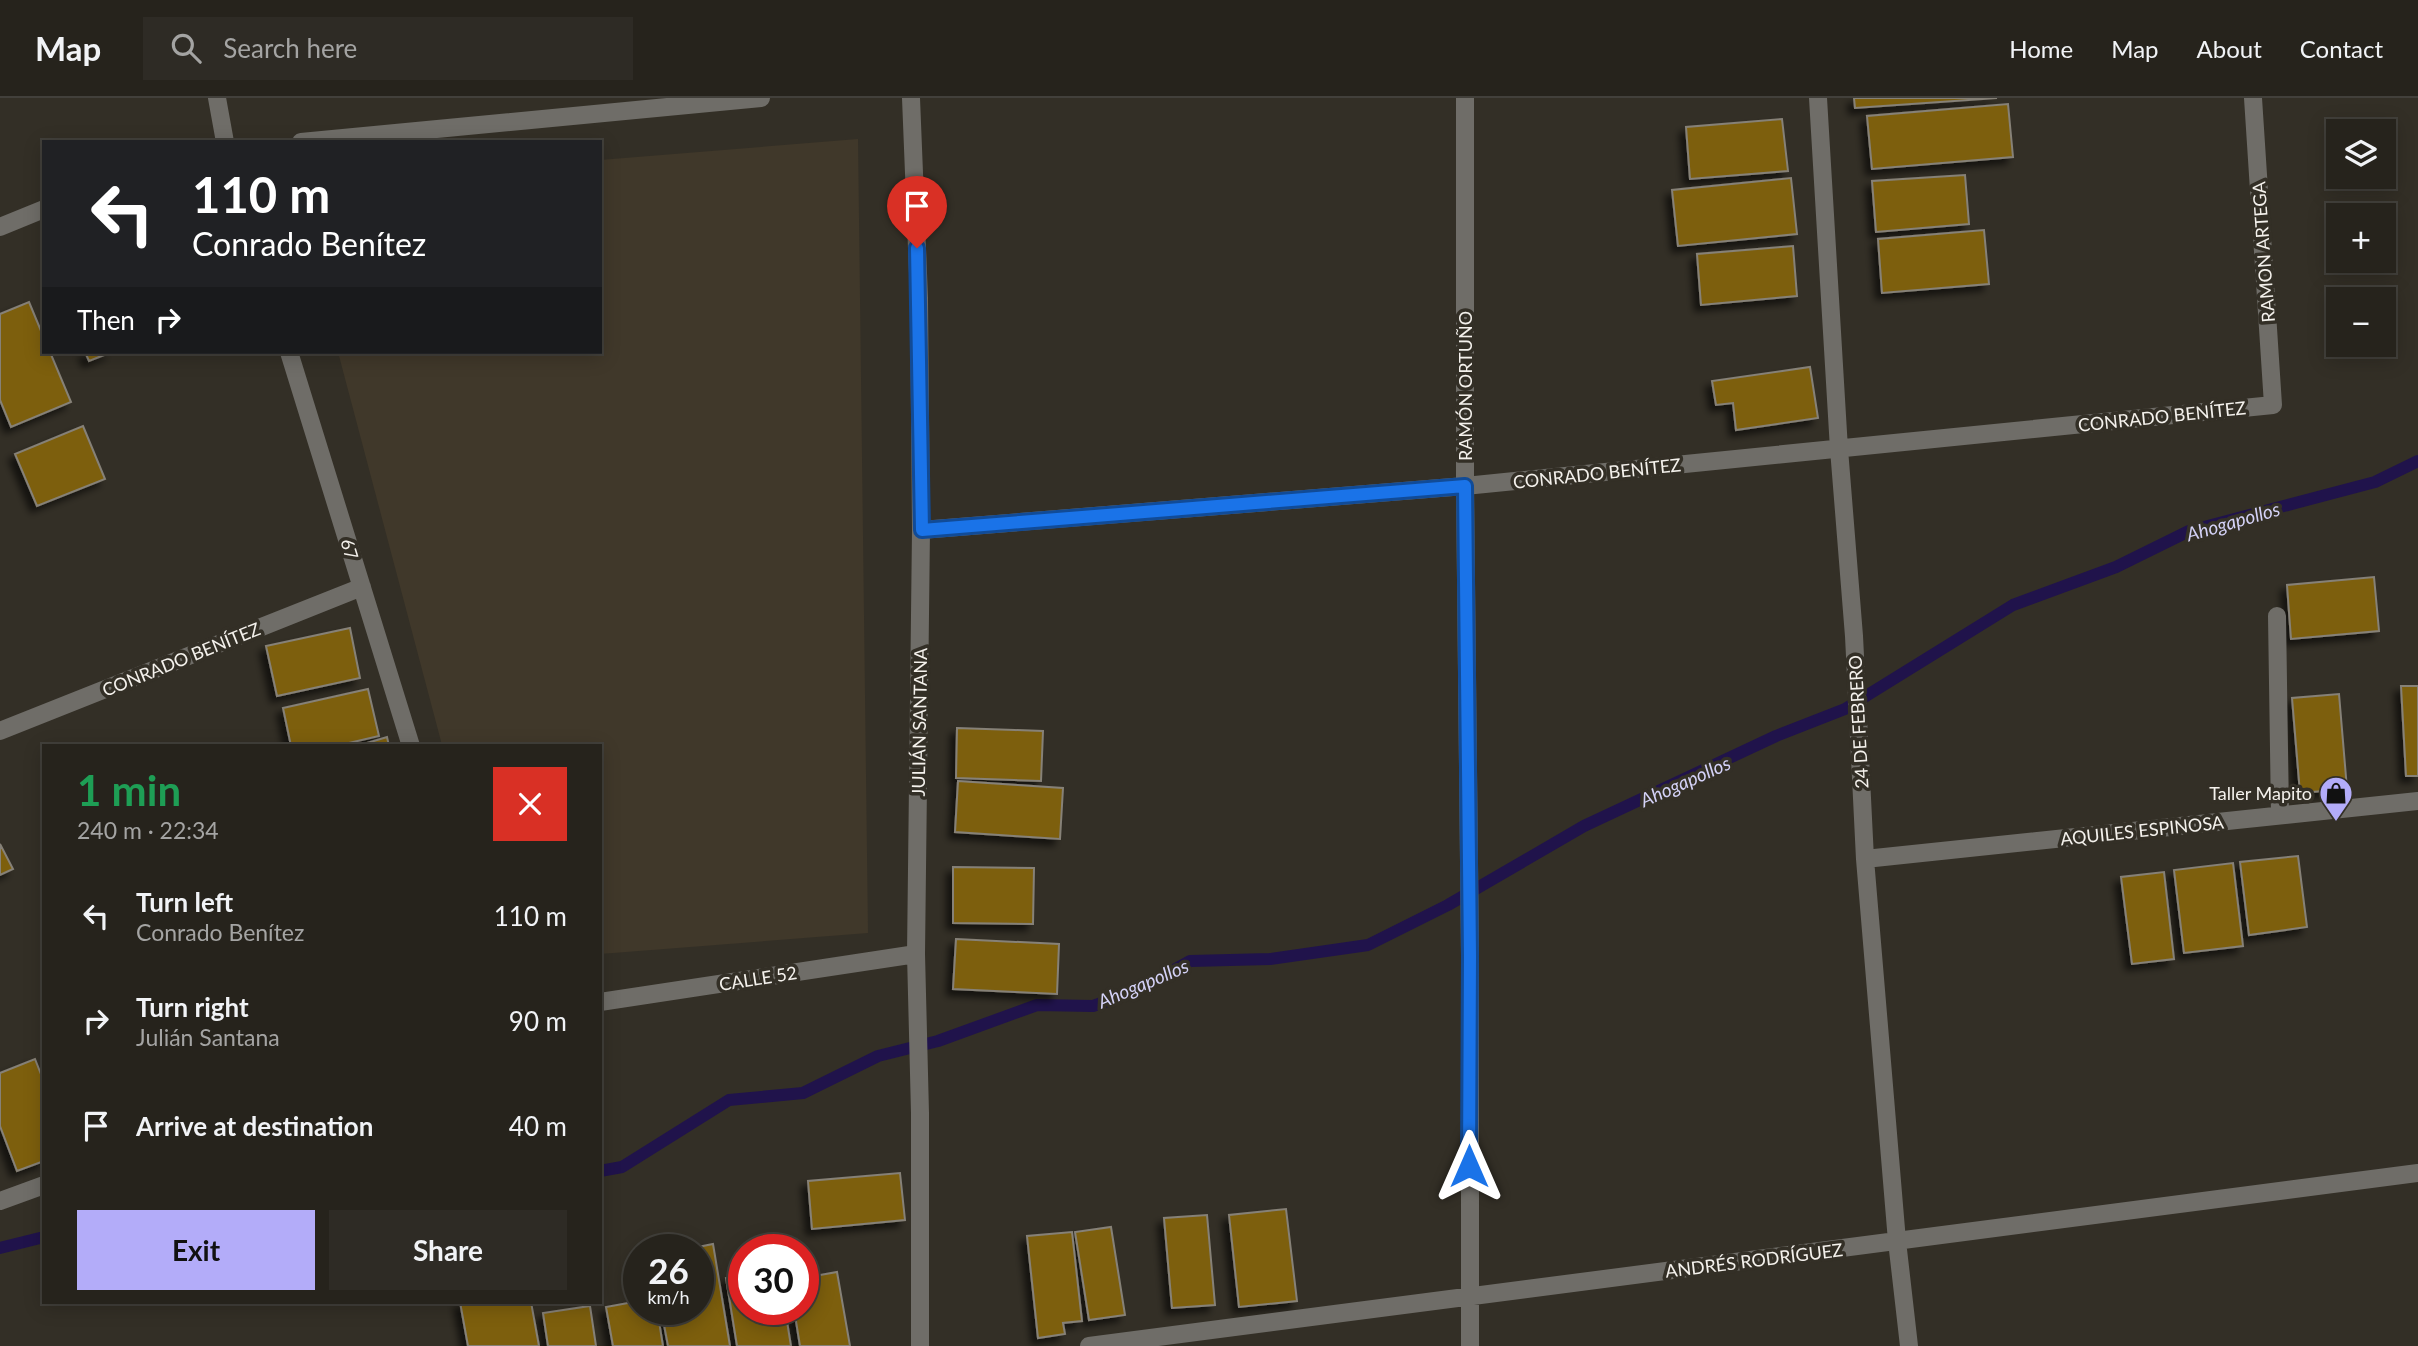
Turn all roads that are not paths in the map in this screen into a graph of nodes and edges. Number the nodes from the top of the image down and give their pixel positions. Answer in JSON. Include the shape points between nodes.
{"nodes":[{"id":1,"x":217,"y":98,"type":"edge"},
{"id":2,"x":761,"y":98,"type":"edge"},
{"id":3,"x":911,"y":98,"type":"edge"},
{"id":4,"x":1465,"y":98,"type":"edge"},
{"id":5,"x":1818,"y":98,"type":"edge"},
{"id":6,"x":2253,"y":98,"type":"edge"},
{"id":7,"x":225,"y":140,"type":"edge"},
{"id":8,"x":322,"y":140,"type":"edge"},
{"id":9,"x":42,"y":210,"type":"edge"},
{"id":10,"x":0,"y":227,"type":"edge"},
{"id":11,"x":290,"y":354,"type":"edge"},
{"id":12,"x":2273,"y":405,"type":"joint"},
{"id":13,"x":1839,"y":449,"type":"junction"},
{"id":14,"x":1465,"y":486,"type":"junction"},
{"id":15,"x":922,"y":530,"type":"junction"},
{"id":16,"x":362,"y":587,"type":"junction"},
{"id":17,"x":2277,"y":616,"type":"dead end"},
{"id":18,"x":0,"y":731,"type":"edge"},
{"id":19,"x":410,"y":744,"type":"edge"},
{"id":20,"x":2418,"y":801,"type":"edge"},
{"id":21,"x":2280,"y":815,"type":"junction"},
{"id":22,"x":1865,"y":859,"type":"junction"},
{"id":23,"x":916,"y":954,"type":"junction"},
{"id":24,"x":602,"y":1002,"type":"edge"},
{"id":25,"x":2418,"y":1173,"type":"edge"},
{"id":26,"x":42,"y":1186,"type":"edge"},
{"id":27,"x":0,"y":1201,"type":"edge"},
{"id":28,"x":1897,"y":1241,"type":"junction"},
{"id":29,"x":1469,"y":1297,"type":"junction"},
{"id":30,"x":920,"y":1346,"type":"edge"},
{"id":31,"x":1089,"y":1346,"type":"edge"},
{"id":32,"x":1470,"y":1346,"type":"edge"},
{"id":33,"x":1909,"y":1346,"type":"edge"}],
"edges":[{"from":1,"to":7,"type":"street"},
{"from":2,"to":8,"type":"street"},
{"from":3,"to":15,"type":"street","name":"JULIÁN SANTANA"},
{"from":4,"to":14,"type":"street","name":"RAMÓN ORTUÑO"},
{"from":5,"to":13,"type":"street","name":"24 DE FEBRERO"},
{"from":6,"to":12,"type":"street","name":"RAMON ARTEGA"},
{"from":9,"to":10,"type":"street"},
{"from":11,"to":16,"type":"street","name":"67"},
{"from":12,"to":13,"type":"street","name":"CONRADO BENÍTEZ"},
{"from":13,"to":14,"type":"street","name":"CONRADO BENÍTEZ"},
{"from":13,"to":22,"type":"street","name":"24 DE FEBRERO"},
{"from":14,"to":15,"type":"street","name":"CONRADO BENÍTEZ"},
{"from":14,"to":29,"type":"street","name":"RAMÓN ORTUÑO"},
{"from":15,"to":23,"type":"street","name":"JULIÁN SANTANA"},
{"from":16,"to":18,"type":"street","name":"CONRADO BENÍTEZ"},
{"from":16,"to":19,"type":"street","name":"67"},
{"from":17,"to":21,"type":"street"},
{"from":20,"to":21,"type":"street","name":"AQUILES ESPINOSA"},
{"from":21,"to":22,"type":"street","name":"AQUILES ESPINOSA"},
{"from":22,"to":28,"type":"street","name":"24 DE FEBRERO"},
{"from":23,"to":24,"type":"street","name":"CALLE 52"},
{"from":23,"to":30,"type":"street","name":"JULIÁN SANTANA"},
{"from":25,"to":28,"type":"street","name":"ANDRÉS RODRÍGUEZ"},
{"from":26,"to":27,"type":"street"},
{"from":28,"to":29,"type":"street","name":"ANDRÉS RODRÍGUEZ"},
{"from":28,"to":33,"type":"street","name":"24 DE FEBRERO"},
{"from":29,"to":31,"type":"street","name":"ANDRÉS RODRÍGUEZ"},
{"from":29,"to":32,"type":"street","name":"RAMÓN ORTUÑO"}]}
